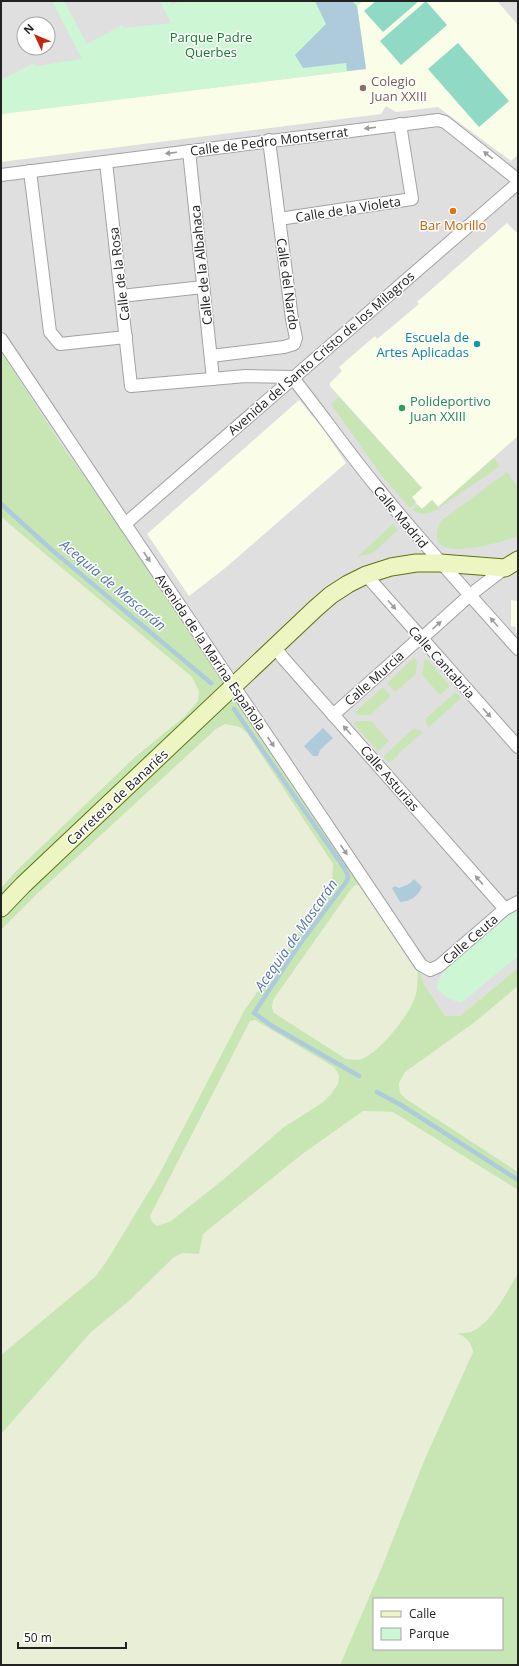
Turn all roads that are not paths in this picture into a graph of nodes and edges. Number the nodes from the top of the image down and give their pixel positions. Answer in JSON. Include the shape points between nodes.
{"nodes":[{"id":1,"x":400,"y":124,"type":"junction"},
{"id":2,"x":269,"y":140,"type":"junction"},
{"id":3,"x":189,"y":151,"type":"junction"},
{"id":4,"x":106,"y":162,"type":"junction"},
{"id":5,"x":30,"y":171,"type":"junction"},
{"id":6,"x":1,"y":175,"type":"edge"},
{"id":7,"x":518,"y":181,"type":"edge"},
{"id":8,"x":279,"y":220,"type":"junction"},
{"id":9,"x":204,"y":287,"type":"junction"},
{"id":10,"x":122,"y":296,"type":"junction"},
{"id":11,"x":126,"y":337,"type":"junction"},
{"id":12,"x":1,"y":339,"type":"edge"},
{"id":13,"x":211,"y":356,"type":"junction"},
{"id":14,"x":292,"y":377,"type":"junction"},
{"id":15,"x":213,"y":379,"type":"junction"},
{"id":16,"x":125,"y":524,"type":"junction"},
{"id":17,"x":440,"y":563,"type":"junction"},
{"id":18,"x":514,"y":566,"type":"edge"},
{"id":19,"x":366,"y":576,"type":"junction"},
{"id":20,"x":470,"y":595,"type":"junction"},
{"id":21,"x":421,"y":639,"type":"junction"},
{"id":22,"x":276,"y":647,"type":"junction"},
{"id":23,"x":518,"y":650,"type":"edge"},
{"id":24,"x":234,"y":686,"type":"junction"},
{"id":25,"x":334,"y":715,"type":"junction"},
{"id":26,"x":518,"y":747,"type":"edge"},
{"id":27,"x":518,"y":902,"type":"edge"},
{"id":28,"x":1,"y":908,"type":"edge"},
{"id":29,"x":505,"y":909,"type":"junction"},
{"id":30,"x":421,"y":965,"type":"joint"}],
"edges":[{"from":1,"to":2,"type":"street","name":"Calle de Pedro Montserrat","one_way":true},
{"from":7,"to":1,"type":"street","name":"Calle de Pedro Montserrat","one_way":true,"via":[[441,121]]},
{"from":1,"to":8,"type":"street","name":"Calle de la Violeta","via":[[412,199]]},
{"from":2,"to":3,"type":"street","name":"Calle de Pedro Montserrat"},
{"from":2,"to":8,"type":"street","name":"Calle del Nardo"},
{"from":3,"to":4,"type":"street","name":"Calle de Pedro Montserrat","one_way":true},
{"from":3,"to":9,"type":"street","name":"Calle de la Albahaca"},
{"from":4,"to":5,"type":"street","name":"Calle de Pedro Montserrat"},
{"from":4,"to":10,"type":"street","name":"Calle de la Rosa"},
{"from":5,"to":6,"type":"street","name":"Calle de Pedro Montserrat"},
{"from":5,"to":11,"type":"street","via":[[50,332],[60,344]]},
{"from":7,"to":14,"type":"street","name":"Avenida del Santo Cristo de los Milagros"},
{"from":8,"to":13,"type":"street","name":"Calle del Nardo","via":[[296,338],[294,344]]},
{"from":9,"to":10,"type":"street"},
{"from":9,"to":13,"type":"street","name":"Calle de la Albahaca"},
{"from":10,"to":11,"type":"street","name":"Calle de la Rosa"},
{"from":11,"to":15,"type":"street","name":"Calle de la Rosa","via":[[131,386]]},
{"from":12,"to":16,"type":"street","name":"Avenida de la Marina Española"},
{"from":13,"to":15,"type":"street","name":"Calle de la Albahaca"},
{"from":14,"to":15,"type":"street"},
{"from":14,"to":16,"type":"street","name":"Avenida del Santo Cristo de los Milagros"},
{"from":14,"to":17,"type":"street","name":"Calle Madrid","via":[[364,472]]},
{"from":16,"to":24,"type":"street","name":"Avenida de la Marina Española","one_way":true},
{"from":17,"to":18,"type":"street","name":"Carretera de Banariés"},
{"from":17,"to":19,"type":"street","name":"Carretera de Banariés","via":[[402,565]]},
{"from":17,"to":20,"type":"street","name":"Calle Madrid"},
{"from":18,"to":20,"type":"street","name":"Calle Murcia"},
{"from":19,"to":21,"type":"street","name":"Calle Cantabria","one_way":true},
{"from":19,"to":22,"type":"street","name":"Carretera de Banariés","via":[[331,595]]},
{"from":21,"to":20,"type":"street","name":"Calle Murcia","one_way":true},
{"from":23,"to":20,"type":"street","name":"Calle Madrid","one_way":true},
{"from":21,"to":25,"type":"street","name":"Calle Murcia"},
{"from":21,"to":26,"type":"street","name":"Calle Cantabria","one_way":true},
{"from":22,"to":24,"type":"street","name":"Carretera de Banariés"},
{"from":22,"to":25,"type":"street","name":"Calle Asturias"},
{"from":24,"to":28,"type":"street","name":"Carretera de Banariés"},
{"from":24,"to":30,"type":"street","name":"Avenida de la Marina Española","one_way":true},
{"from":29,"to":25,"type":"street","name":"Calle Asturias","one_way":true},
{"from":27,"to":29,"type":"street","name":"Calle Ceuta"},
{"from":29,"to":30,"type":"street","name":"Calle Ceuta","via":[[439,966],[430,970]]}]}
